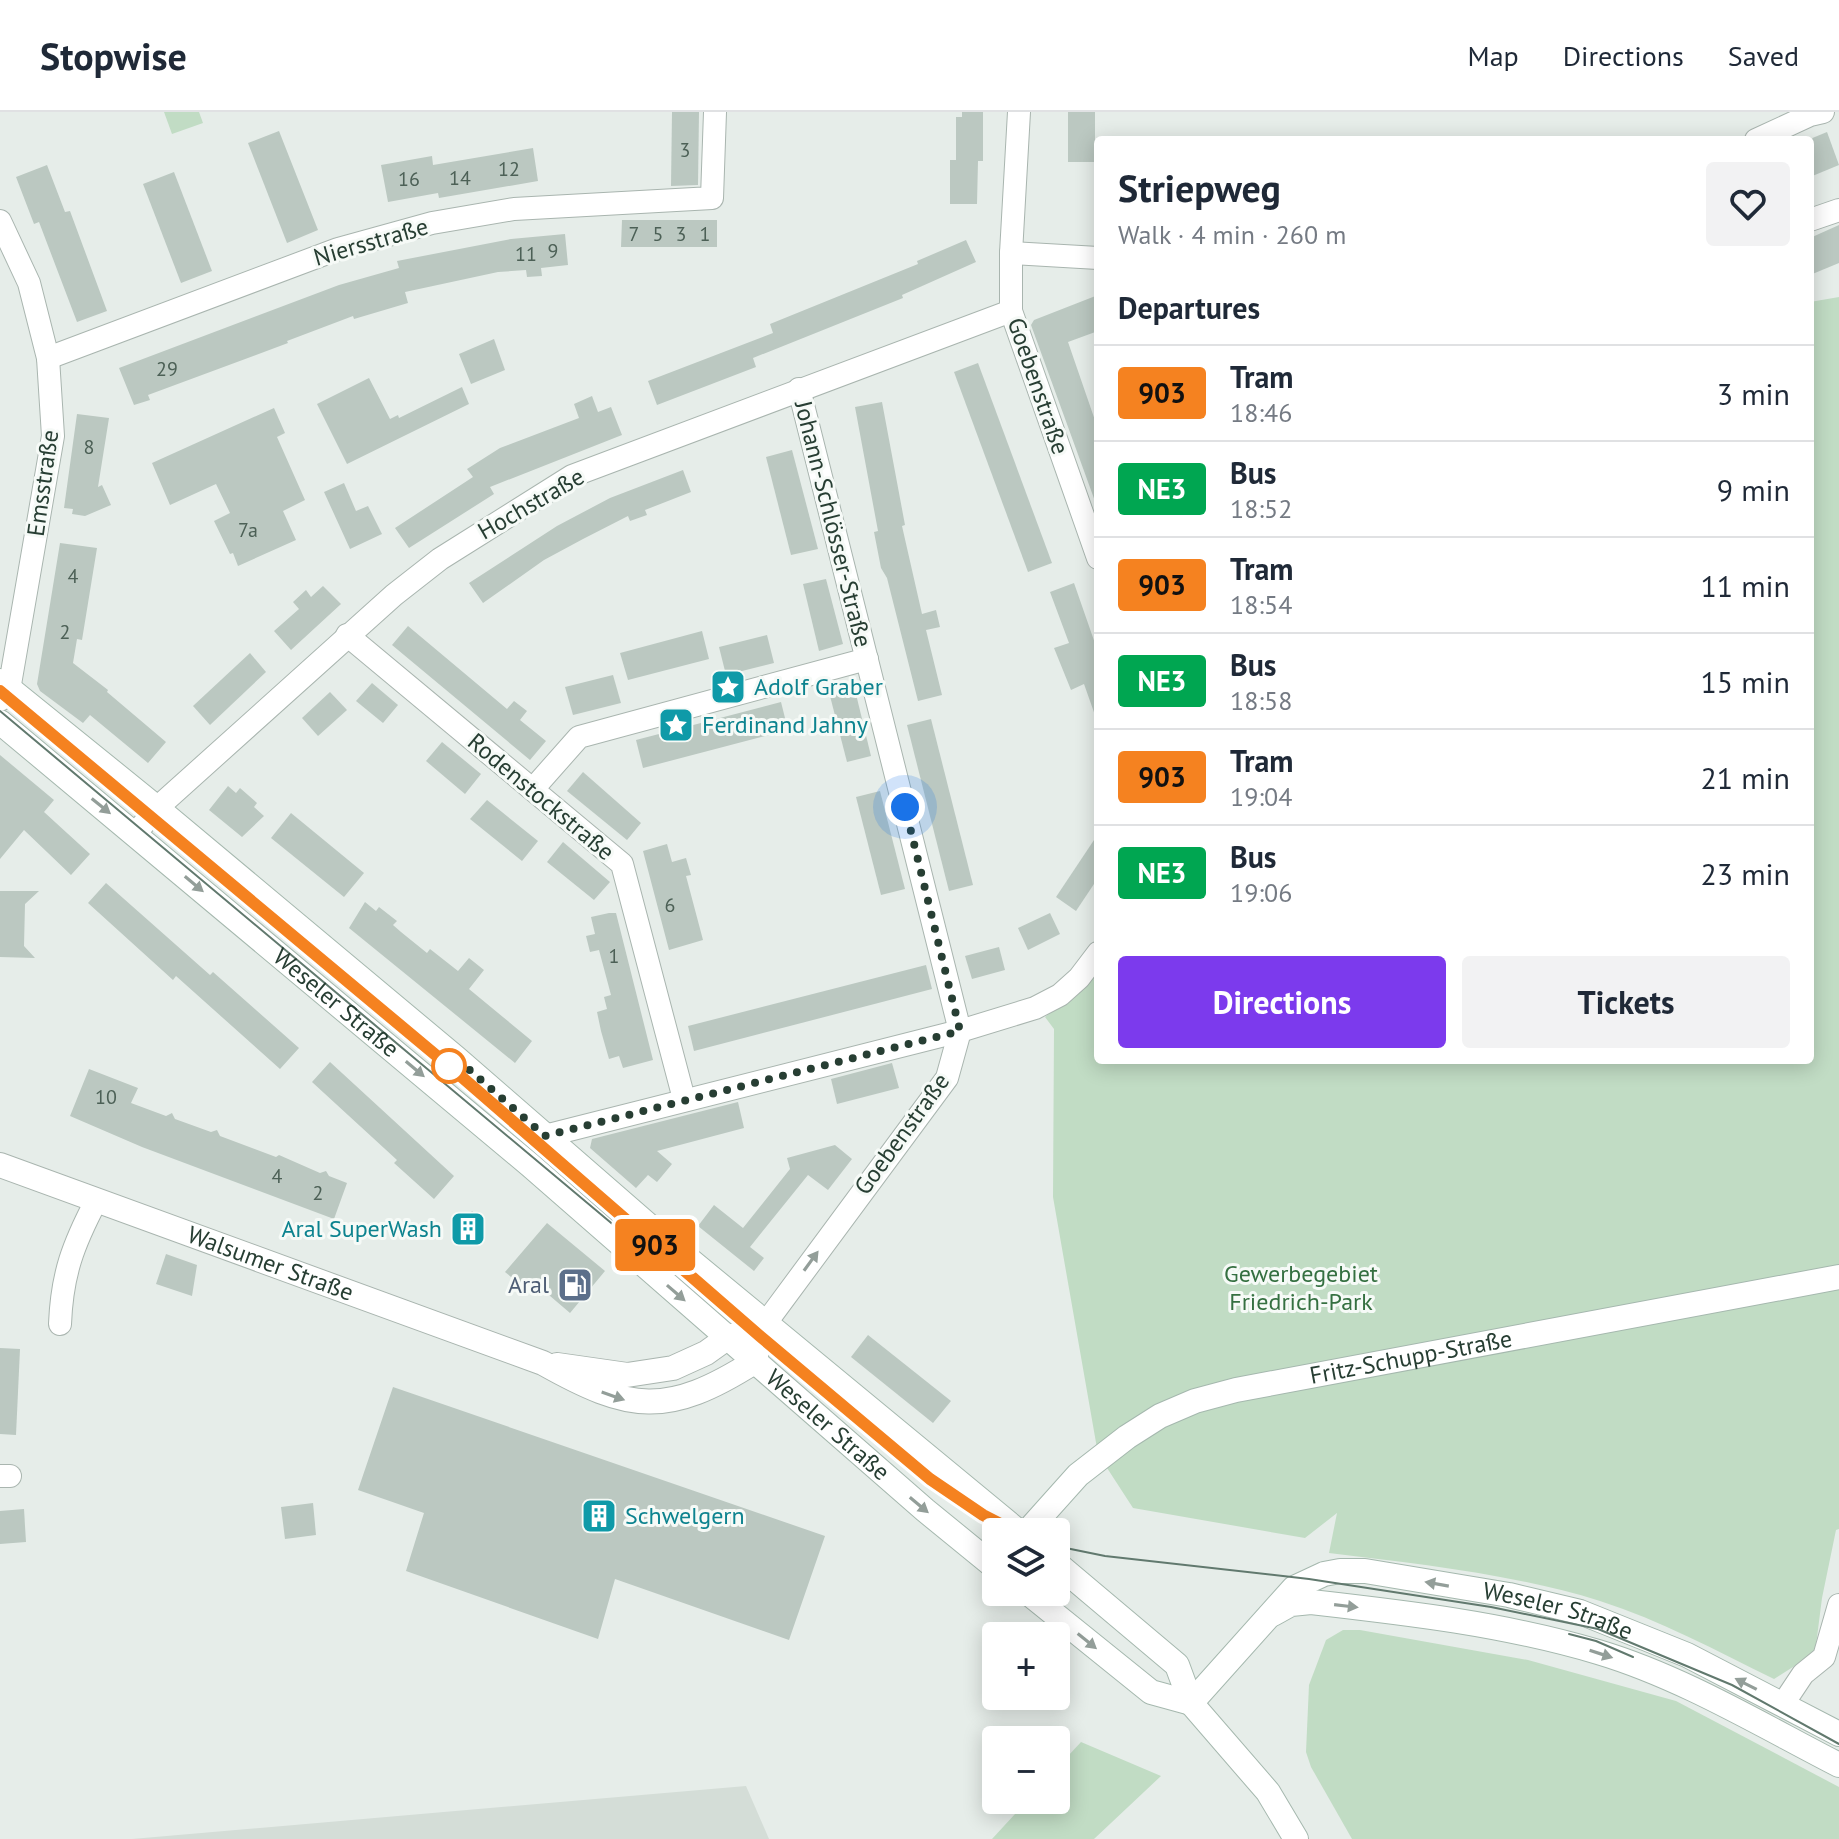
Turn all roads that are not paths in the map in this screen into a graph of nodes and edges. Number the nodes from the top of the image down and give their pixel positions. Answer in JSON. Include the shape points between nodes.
{"nodes":[{"id":1,"x":715,"y":112,"type":"edge"},
{"id":2,"x":1019,"y":112,"type":"edge"},
{"id":3,"x":1817,"y":113,"type":"edge"},
{"id":4,"x":1839,"y":122,"type":"edge"},
{"id":5,"x":1765,"y":136,"type":"edge"},
{"id":6,"x":1839,"y":210,"type":"edge"},
{"id":7,"x":1814,"y":219,"type":"edge"},
{"id":8,"x":0,"y":221,"type":"edge"},
{"id":9,"x":1011,"y":253,"type":"junction"},
{"id":10,"x":1094,"y":258,"type":"edge"},
{"id":11,"x":1011,"y":311,"type":"junction"},
{"id":12,"x":48,"y":358,"type":"junction"},
{"id":13,"x":799,"y":389,"type":"junction"},
{"id":14,"x":1094,"y":547,"type":"edge"},
{"id":15,"x":347,"y":635,"type":"junction"},
{"id":16,"x":867,"y":659,"type":"junction"},
{"id":17,"x":3,"y":690,"type":"edge"},
{"id":18,"x":0,"y":722,"type":"edge"},
{"id":19,"x":533,"y":789,"type":"junction"},
{"id":20,"x":157,"y":808,"type":"junction"},
{"id":21,"x":135,"y":834,"type":"junction"},
{"id":22,"x":1094,"y":958,"type":"edge"},
{"id":23,"x":960,"y":1031,"type":"junction"},
{"id":24,"x":684,"y":1099,"type":"junction"},
{"id":25,"x":545,"y":1136,"type":"junction"},
{"id":26,"x":0,"y":1165,"type":"edge"},
{"id":27,"x":96,"y":1201,"type":"junction"},
{"id":28,"x":1839,"y":1277,"type":"edge"},
{"id":29,"x":60,"y":1324,"type":"dead end"},
{"id":30,"x":765,"y":1324,"type":"junction"},
{"id":31,"x":727,"y":1338,"type":"junction"},
{"id":32,"x":754,"y":1362,"type":"junction"},
{"id":33,"x":543,"y":1363,"type":"junction"},
{"id":34,"x":1002,"y":1518,"type":"edge"},
{"id":35,"x":1040,"y":1518,"type":"edge"},
{"id":36,"x":982,"y":1557,"type":"edge"},
{"id":37,"x":1070,"y":1575,"type":"edge"},
{"id":38,"x":1839,"y":1605,"type":"edge"},
{"id":39,"x":1044,"y":1606,"type":"edge"},
{"id":40,"x":1271,"y":1615,"type":"junction"},
{"id":41,"x":1191,"y":1703,"type":"junction"},
{"id":42,"x":1783,"y":1704,"type":"junction"},
{"id":43,"x":1839,"y":1734,"type":"edge"},
{"id":44,"x":1839,"y":1765,"type":"edge"},
{"id":45,"x":1296,"y":1839,"type":"edge"}],
"edges":[{"from":1,"to":12,"type":"street","name":"Niersstraße","via":[[712,198],[514,209],[432,223],[338,249]]},
{"from":2,"to":9,"type":"street","name":"Goebenstraße"},
{"from":3,"to":4,"type":"street","via":[[1834,114]]},
{"from":3,"to":5,"type":"street"},
{"from":6,"to":7,"type":"street"},
{"from":8,"to":12,"type":"street","name":"Emsstraße","via":[[29,283]]},
{"from":9,"to":10,"type":"street"},
{"from":9,"to":11,"type":"street","name":"Goebenstraße"},
{"from":11,"to":13,"type":"street","name":"Hochstraße"},
{"from":11,"to":14,"type":"street","name":"Goebenstraße"},
{"from":12,"to":17,"type":"street","name":"Emsstraße","via":[[53,436]]},
{"from":13,"to":15,"type":"street","name":"Hochstraße","via":[[572,476],[440,559]]},
{"from":13,"to":16,"type":"street","name":"Johann-Schlösser-Straße"},
{"from":15,"to":19,"type":"street","name":"Rodenstockstraße"},
{"from":15,"to":20,"type":"street","name":"Hochstraße"},
{"from":16,"to":19,"type":"street","via":[[579,737]]},
{"from":16,"to":23,"type":"street","name":"Johann-Schlösser-Straße"},
{"from":17,"to":20,"type":"main road","name":"Weseler Straße"},
{"from":18,"to":21,"type":"main road","name":"Weseler Straße","one_way":true},
{"from":19,"to":24,"type":"street","name":"Rodenstockstraße","via":[[622,864]]},
{"from":20,"to":21,"type":"street","name":"Hochstraße"},
{"from":20,"to":25,"type":"main road","name":"Weseler Straße"},
{"from":21,"to":31,"type":"main road","name":"Weseler Straße","one_way":true,"via":[[530,1165]]},
{"from":22,"to":23,"type":"street","via":[[1060,995]]},
{"from":23,"to":24,"type":"street"},
{"from":30,"to":23,"type":"street","name":"Goebenstraße","one_way":true,"via":[[947,1078]]},
{"from":24,"to":25,"type":"street"},
{"from":25,"to":30,"type":"main road","name":"Weseler Straße"},
{"from":26,"to":27,"type":"main road","name":"Walsumer Straße"},
{"from":27,"to":29,"type":"street","via":[[61,1288]]},
{"from":27,"to":33,"type":"main road","name":"Walsumer Straße"},
{"from":28,"to":35,"type":"main road","name":"Fritz-Schupp-Straße","via":[[1195,1401],[1160,1416],[1090,1465]]},
{"from":30,"to":31,"type":"main road","name":"Walsumer Straße"},
{"from":30,"to":32,"type":"main road"},
{"from":30,"to":34,"type":"main road","name":"Weseler Straße"},
{"from":31,"to":32,"type":"main road","name":"Weseler Straße"},
{"from":31,"to":33,"type":"main road","name":"Walsumer Straße","via":[[673,1368],[627,1375]]},
{"from":33,"to":32,"type":"main road","name":"Walsumer Straße","one_way":true,"via":[[585,1386],[651,1403],[721,1383]]},
{"from":32,"to":36,"type":"main road","name":"Weseler Straße","one_way":true},
{"from":37,"to":41,"type":"main road","via":[[1177,1665]]},
{"from":38,"to":42,"type":"street","via":[[1824,1657],[1803,1674]]},
{"from":39,"to":41,"type":"main road","one_way":true,"via":[[1151,1692]]},
{"from":40,"to":41,"type":"main road","name":"Weseler Straße"},
{"from":42,"to":40,"type":"main road","name":"Weseler Straße","one_way":true,"via":[[1687,1655],[1580,1612],[1509,1595],[1340,1571],[1294,1588]]},
{"from":40,"to":44,"type":"main road","name":"Weseler Straße","one_way":true,"via":[[1291,1604],[1311,1602],[1375,1609],[1500,1627],[1599,1652],[1672,1681]]},
{"from":41,"to":45,"type":"main road","via":[[1268,1792]]},
{"from":42,"to":43,"type":"main road","name":"Weseler Straße"}]}
